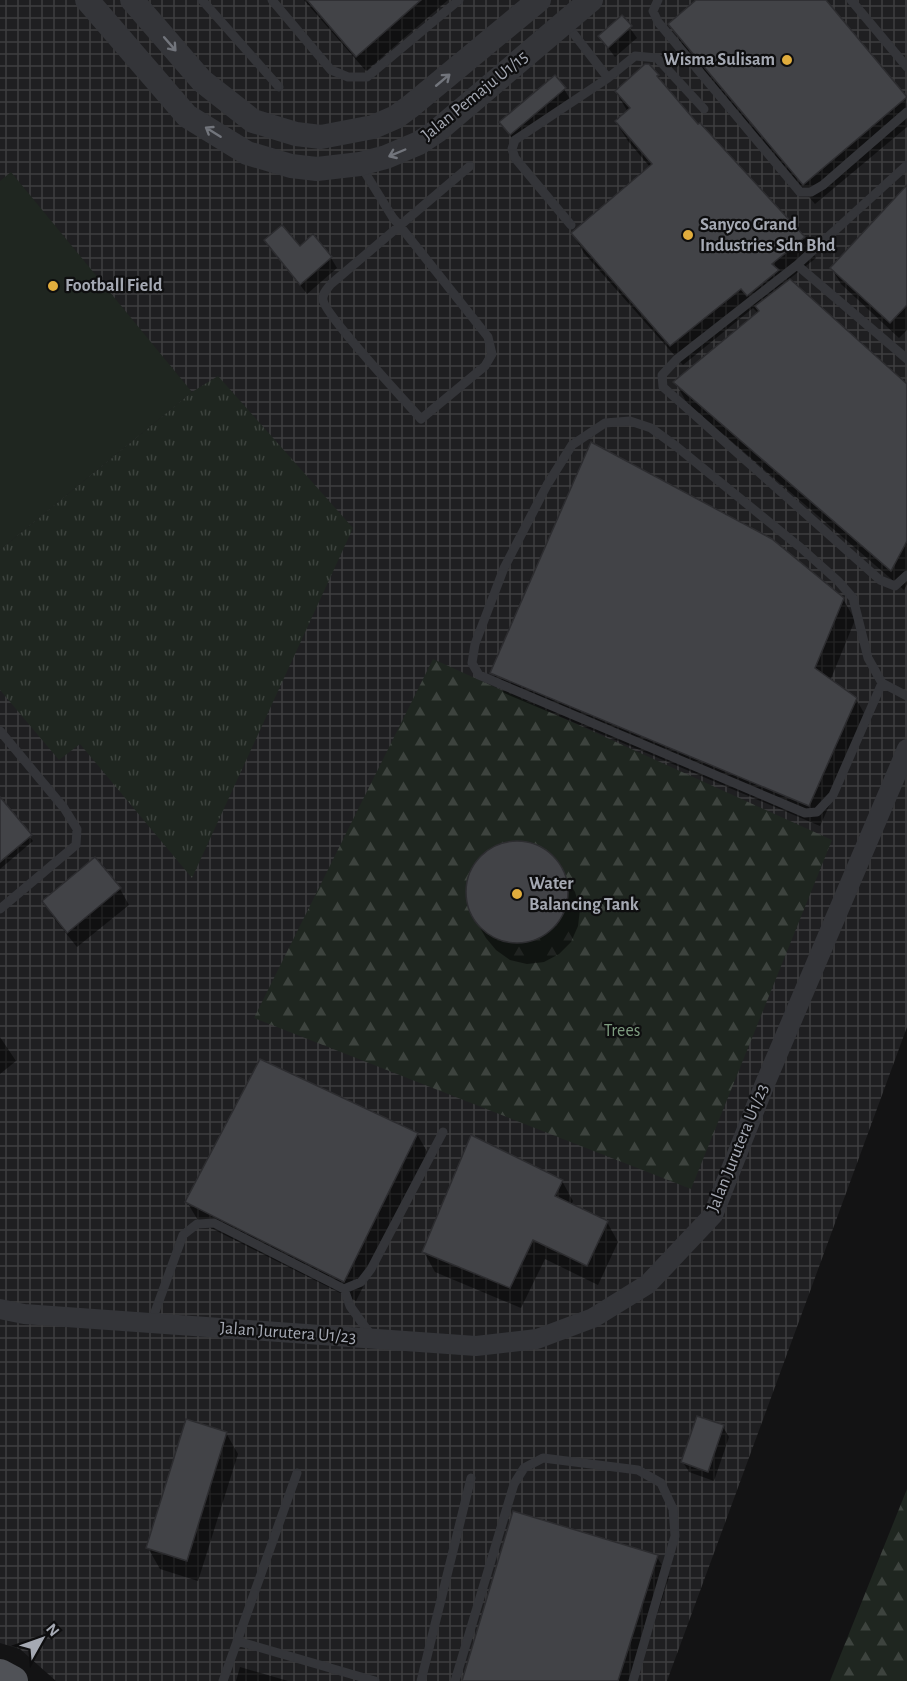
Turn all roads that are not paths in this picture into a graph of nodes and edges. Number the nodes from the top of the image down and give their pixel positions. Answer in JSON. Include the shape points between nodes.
{"nodes":[{"id":1,"x":87,"y":0,"type":"edge"},
{"id":2,"x":202,"y":0,"type":"edge"},
{"id":3,"x":272,"y":0,"type":"edge"},
{"id":4,"x":459,"y":0,"type":"edge"},
{"id":5,"x":538,"y":0,"type":"edge"},
{"id":6,"x":591,"y":0,"type":"edge"},
{"id":7,"x":851,"y":0,"type":"edge"},
{"id":8,"x":655,"y":1,"type":"edge"},
{"id":9,"x":137,"y":2,"type":"edge"},
{"id":10,"x":564,"y":22,"type":"junction"},
{"id":11,"x":907,"y":67,"type":"edge"},
{"id":12,"x":608,"y":78,"type":"junction"},
{"id":13,"x":279,"y":87,"type":"dead end"},
{"id":14,"x":704,"y":109,"type":"dead end"},
{"id":15,"x":907,"y":112,"type":"edge"},
{"id":16,"x":360,"y":164,"type":"junction"},
{"id":17,"x":907,"y":165,"type":"edge"},
{"id":18,"x":470,"y":166,"type":"dead end"},
{"id":19,"x":400,"y":225,"type":"junction"},
{"id":20,"x":571,"y":225,"type":"dead end"},
{"id":21,"x":797,"y":265,"type":"junction"},
{"id":22,"x":907,"y":359,"type":"edge"},
{"id":23,"x":907,"y":575,"type":"edge"},
{"id":24,"x":882,"y":683,"type":"junction"},
{"id":25,"x":907,"y":696,"type":"edge"},
{"id":26,"x":0,"y":731,"type":"edge"},
{"id":27,"x":907,"y":749,"type":"edge"},
{"id":28,"x":0,"y":909,"type":"edge"},
{"id":29,"x":443,"y":1132,"type":"dead end"},
{"id":30,"x":344,"y":1289,"type":"junction"},
{"id":31,"x":0,"y":1309,"type":"edge"},
{"id":32,"x":151,"y":1323,"type":"junction"},
{"id":33,"x":374,"y":1339,"type":"junction"},
{"id":34,"x":297,"y":1473,"type":"dead end"},
{"id":35,"x":471,"y":1478,"type":"dead end"},
{"id":36,"x":237,"y":1641,"type":"junction"},
{"id":37,"x":0,"y":1674,"type":"edge"},
{"id":38,"x":13,"y":1681,"type":"edge"},
{"id":39,"x":223,"y":1681,"type":"edge"},
{"id":40,"x":375,"y":1681,"type":"edge"},
{"id":41,"x":421,"y":1681,"type":"edge"},
{"id":42,"x":455,"y":1681,"type":"edge"},
{"id":43,"x":633,"y":1681,"type":"edge"}],
"edges":[{"from":16,"to":1,"type":"street","name":"Jalan Pemaju U1/15","one_way":true,"via":[[317,169],[247,153],[187,116]]},
{"from":2,"to":13,"type":"lane"},
{"from":3,"to":4,"type":"lane","via":[[332,70],[348,77],[367,77]]},
{"from":9,"to":5,"type":"street","name":"Jalan Pemaju U1/15","one_way":true,"via":[[202,81],[253,121],[321,137],[373,127],[396,117]]},
{"from":6,"to":10,"type":"street","name":"Jalan Pemaju U1/15"},
{"from":7,"to":11,"type":"lane"},
{"from":8,"to":15,"type":"lane","via":[[653,11],[658,22],[800,192],[812,192],[823,185]]},
{"from":10,"to":12,"type":"lane"},
{"from":10,"to":16,"type":"street","name":"Jalan Pemaju U1/15","one_way":true,"via":[[437,131],[397,153]]},
{"from":12,"to":14,"type":"lane","via":[[635,56],[657,58]]},
{"from":12,"to":20,"type":"lane","via":[[515,140],[512,149],[515,158]]},
{"from":16,"to":19,"type":"lane"},
{"from":17,"to":21,"type":"lane"},
{"from":18,"to":19,"type":"lane"},
{"from":19,"to":19,"type":"lane","via":[[488,337],[492,354],[485,366],[421,419],[323,301],[331,284]]},
{"from":21,"to":22,"type":"lane"},
{"from":21,"to":23,"type":"lane","via":[[677,359],[662,375],[663,387],[880,580],[895,586]]},
{"from":24,"to":24,"type":"lane","via":[[868,658],[853,598],[838,581],[677,447],[651,428],[630,421],[604,423],[572,445],[504,568],[475,644],[472,663],[479,675],[805,813],[817,812],[833,795]]},
{"from":24,"to":25,"type":"lane"},
{"from":26,"to":28,"type":"lane","via":[[77,829],[76,845]]},
{"from":27,"to":33,"type":"street","name":"Jalan Jurutera U1/23","via":[[712,1215],[648,1284],[593,1318],[548,1335],[476,1346]]},
{"from":29,"to":30,"type":"lane","via":[[371,1269],[361,1282]]},
{"from":30,"to":32,"type":"lane","via":[[214,1223],[198,1224],[183,1235]]},
{"from":30,"to":33,"type":"lane","via":[[350,1306]]},
{"from":31,"to":32,"type":"street","name":"Jalan Jurutera U1/23"},
{"from":32,"to":33,"type":"street","name":"Jalan Jurutera U1/23"},
{"from":34,"to":36,"type":"lane"},
{"from":35,"to":41,"type":"lane"},
{"from":36,"to":39,"type":"lane"},
{"from":36,"to":40,"type":"lane"},
{"from":37,"to":38,"type":"main road"},
{"from":42,"to":43,"type":"lane","via":[[514,1484],[524,1468],[543,1458],[638,1470],[661,1483],[674,1509],[675,1536]]}]}
